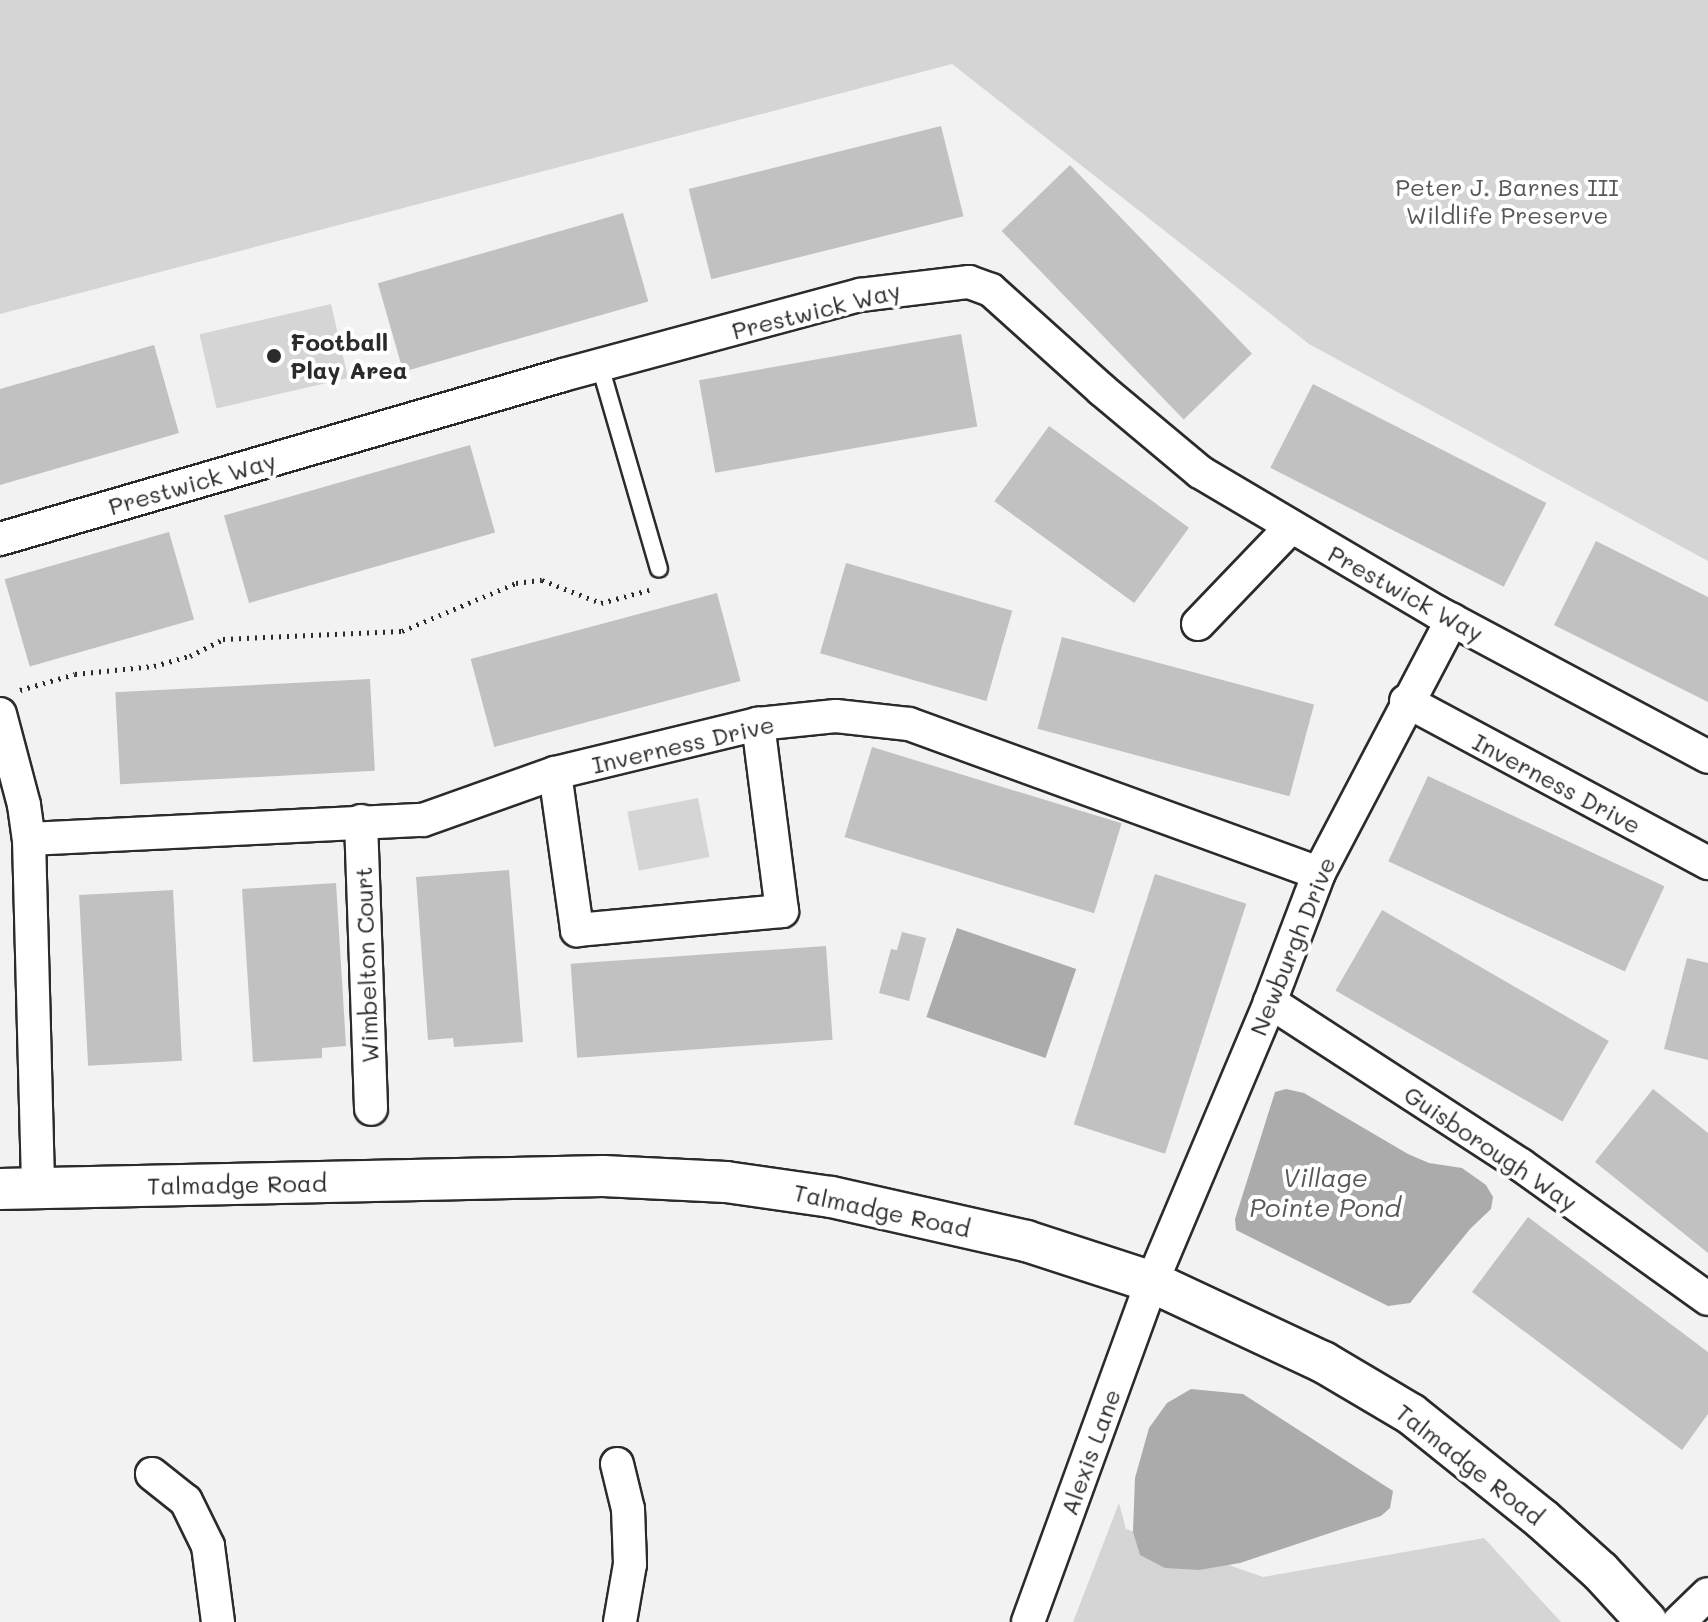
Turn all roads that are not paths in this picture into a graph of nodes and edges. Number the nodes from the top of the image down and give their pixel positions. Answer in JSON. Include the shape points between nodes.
{"nodes":[{"id":1,"x":600,"y":366,"type":"junction"},
{"id":2,"x":1291,"y":527,"type":"junction"},
{"id":3,"x":0,"y":539,"type":"edge"},
{"id":4,"x":659,"y":569,"type":"road end"},
{"id":5,"x":1452,"y":620,"type":"junction"},
{"id":6,"x":1198,"y":624,"type":"dead end"},
{"id":7,"x":1406,"y":701,"type":"junction"},
{"id":8,"x":8,"y":703,"type":"edge"},
{"id":9,"x":758,"y":724,"type":"junction"},
{"id":10,"x":1708,"y":757,"type":"edge"},
{"id":11,"x":555,"y":773,"type":"junction"},
{"id":12,"x":361,"y":821,"type":"junction"},
{"id":13,"x":29,"y":839,"type":"junction"},
{"id":14,"x":1708,"y":863,"type":"edge"},
{"id":15,"x":1319,"y":873,"type":"junction"},
{"id":16,"x":1270,"y":1002,"type":"junction"},
{"id":17,"x":371,"y":1109,"type":"dead end"},
{"id":18,"x":19,"y":1189,"type":"edge"},
{"id":19,"x":1152,"y":1282,"type":"junction"},
{"id":20,"x":1708,"y":1299,"type":"edge"},
{"id":21,"x":617,"y":1464,"type":"dead end"},
{"id":22,"x":152,"y":1474,"type":"dead end"},
{"id":23,"x":1708,"y":1594,"type":"edge"},
{"id":24,"x":218,"y":1622,"type":"edge"},
{"id":25,"x":620,"y":1622,"type":"edge"},
{"id":26,"x":1028,"y":1622,"type":"edge"},
{"id":27,"x":1647,"y":1622,"type":"edge"},
{"id":28,"x":1679,"y":1622,"type":"edge"}],
"edges":[{"from":1,"to":2,"type":"street","name":"Prestwick Way","via":[[860,295],[969,282],[991,290],[1200,472]]},
{"from":1,"to":3,"type":"street","name":"Prestwick Way"},
{"from":1,"to":4,"type":"lane"},
{"from":2,"to":5,"type":"street","name":"Prestwick Way"},
{"from":2,"to":6,"type":"street"},
{"from":5,"to":7,"type":"street","name":"Newburgh Drive"},
{"from":5,"to":10,"type":"street","name":"Prestwick Way"},
{"from":7,"to":14,"type":"street","name":"Inverness Drive"},
{"from":7,"to":15,"type":"street","name":"Newburgh Drive"},
{"from":8,"to":13,"type":"street"},
{"from":9,"to":11,"type":"street","name":"Inverness Drive"},
{"from":9,"to":11,"type":"street","via":[[782,911],[577,930]]},
{"from":9,"to":15,"type":"street","name":"Inverness Drive","via":[[836,716],[909,724]]},
{"from":11,"to":12,"type":"street","name":"Inverness Drive","via":[[423,820]]},
{"from":12,"to":13,"type":"street","name":"Inverness Drive"},
{"from":12,"to":17,"type":"street","name":"Wimbelton Court"},
{"from":13,"to":18,"type":"street"},
{"from":15,"to":16,"type":"street","name":"Newburgh Drive"},
{"from":16,"to":19,"type":"street","name":"Newburgh Drive"},
{"from":16,"to":20,"type":"street","name":"Guisborough Way","via":[[1521,1165]]},
{"from":18,"to":19,"type":"street","name":"Talmadge Road","via":[[603,1176],[726,1182],[923,1216],[1026,1241]]},
{"from":19,"to":26,"type":"street","name":"Alexis Lane"},
{"from":19,"to":27,"type":"street","name":"Talmadge Road","via":[[1323,1362],[1411,1414],[1542,1519]]},
{"from":21,"to":25,"type":"street","via":[[628,1509],[630,1564]]},
{"from":22,"to":24,"type":"street","via":[[186,1501],[208,1546]]},
{"from":23,"to":28,"type":"street"}]}
